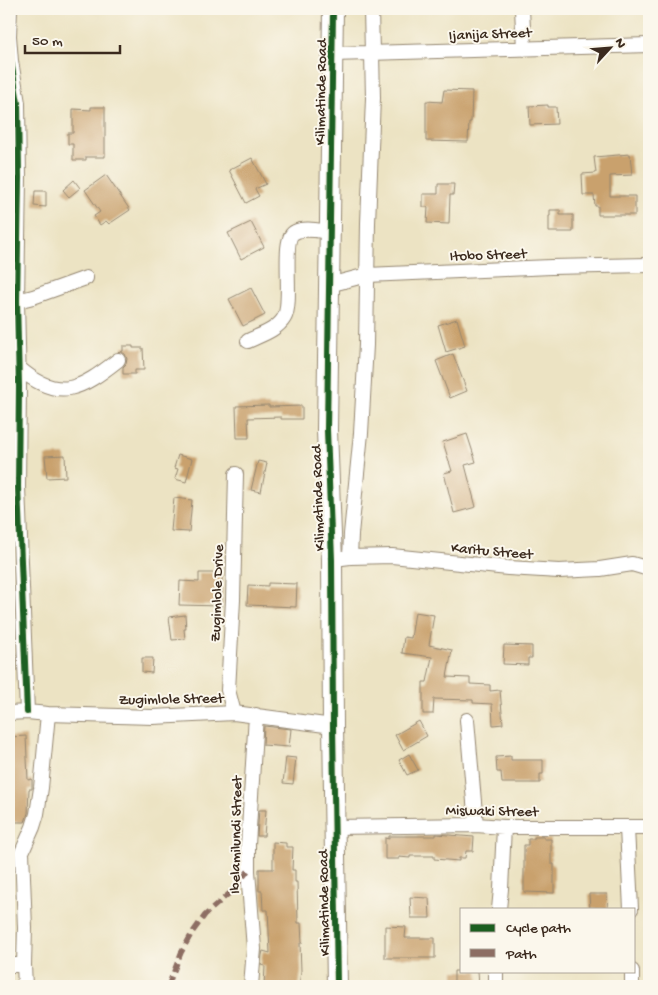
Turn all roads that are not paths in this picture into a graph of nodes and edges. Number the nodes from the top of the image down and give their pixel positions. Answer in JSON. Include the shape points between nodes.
{"nodes":[{"id":1,"x":10,"y":9,"type":"edge"},
{"id":2,"x":333,"y":9,"type":"edge"},
{"id":3,"x":371,"y":9,"type":"edge"},
{"id":4,"x":522,"y":9,"type":"edge"},
{"id":5,"x":649,"y":45,"type":"edge"},
{"id":6,"x":524,"y":49,"type":"junction"},
{"id":7,"x":333,"y":54,"type":"junction"},
{"id":8,"x":371,"y":54,"type":"junction"},
{"id":9,"x":13,"y":103,"type":"edge"},
{"id":10,"x":14,"y":178,"type":"edge"},
{"id":11,"x":330,"y":232,"type":"junction"},
{"id":12,"x":649,"y":265,"type":"edge"},
{"id":13,"x":367,"y":275,"type":"junction"},
{"id":14,"x":86,"y":278,"type":"dead end"},
{"id":15,"x":329,"y":285,"type":"junction"},
{"id":16,"x":14,"y":298,"type":"edge"},
{"id":17,"x":248,"y":341,"type":"dead end"},
{"id":18,"x":118,"y":360,"type":"dead end"},
{"id":19,"x":15,"y":371,"type":"edge"},
{"id":20,"x":236,"y":474,"type":"dead end"},
{"id":21,"x":341,"y":559,"type":"junction"},
{"id":22,"x":649,"y":569,"type":"edge"},
{"id":23,"x":27,"y":712,"type":"junction"},
{"id":24,"x":234,"y":712,"type":"junction"},
{"id":25,"x":9,"y":714,"type":"edge"},
{"id":26,"x":48,"y":714,"type":"junction"},
{"id":27,"x":256,"y":715,"type":"junction"},
{"id":28,"x":468,"y":720,"type":"dead end"},
{"id":29,"x":333,"y":726,"type":"junction"},
{"id":30,"x":476,"y":824,"type":"junction"},
{"id":31,"x":504,"y":827,"type":"junction"},
{"id":32,"x":649,"y":827,"type":"edge"},
{"id":33,"x":334,"y":828,"type":"junction"},
{"id":34,"x":627,"y":828,"type":"junction"},
{"id":35,"x":499,"y":908,"type":"edge"},
{"id":36,"x":631,"y":908,"type":"edge"},
{"id":37,"x":9,"y":965,"type":"edge"},
{"id":38,"x":24,"y":965,"type":"junction"},
{"id":39,"x":496,"y":972,"type":"edge"},
{"id":40,"x":632,"y":972,"type":"edge"},
{"id":41,"x":24,"y":986,"type":"edge"},
{"id":42,"x":251,"y":986,"type":"edge"},
{"id":43,"x":337,"y":986,"type":"edge"},
{"id":44,"x":496,"y":986,"type":"edge"},
{"id":45,"x":632,"y":986,"type":"edge"}],
"edges":[{"from":1,"to":9,"type":"street"},
{"from":2,"to":7,"type":"main road","name":"Kilimatinde Road"},
{"from":3,"to":8,"type":"street"},
{"from":4,"to":6,"type":"street"},
{"from":5,"to":6,"type":"street","name":"Ijanija Street"},
{"from":6,"to":8,"type":"street","name":"Ijanija Street"},
{"from":7,"to":8,"type":"street","name":"Ijanija Street"},
{"from":7,"to":11,"type":"main road","name":"Kilimatinde Road"},
{"from":8,"to":13,"type":"street","via":[[373,98]]},
{"from":9,"to":10,"type":"street"},
{"from":10,"to":16,"type":"street"},
{"from":11,"to":15,"type":"main road","name":"Kilimatinde Road"},
{"from":11,"to":17,"type":"street","via":[[310,230],[293,233],[288,260],[288,309],[283,320],[273,329]]},
{"from":12,"to":13,"type":"street","name":"Itobo Street"},
{"from":13,"to":15,"type":"street","name":"Itobo Street"},
{"from":13,"to":21,"type":"street","via":[[362,416],[351,534]]},
{"from":14,"to":16,"type":"street","via":[[33,297]]},
{"from":15,"to":21,"type":"main road","name":"Kilimatinde Road","via":[[327,430]]},
{"from":16,"to":19,"type":"street"},
{"from":18,"to":19,"type":"street","via":[[89,381],[62,390]]},
{"from":19,"to":23,"type":"street"},
{"from":20,"to":24,"type":"street","name":"Zugimlole Drive","via":[[228,690]]},
{"from":21,"to":22,"type":"street","name":"Karitu Street","via":[[392,556],[559,571],[632,564]]},
{"from":21,"to":29,"type":"main road","name":"Kilimatinde Road"},
{"from":23,"to":25,"type":"street","name":"Zugimlole Street"},
{"from":23,"to":26,"type":"street","name":"Zugimlole Street"},
{"from":24,"to":26,"type":"street","name":"Zugimlole Street","via":[[153,717]]},
{"from":24,"to":27,"type":"street","name":"Zugimlole Street"},
{"from":26,"to":38,"type":"street","via":[[37,814],[22,852]]},
{"from":27,"to":29,"type":"street","name":"Zugimlole Street"},
{"from":27,"to":42,"type":"street","name":"Ibelamilundi Street","via":[[248,845],[254,950]]},
{"from":28,"to":30,"type":"street"},
{"from":29,"to":33,"type":"main road","name":"Kilimatinde Road"},
{"from":30,"to":31,"type":"street","name":"Miswaki Street"},
{"from":30,"to":33,"type":"street","name":"Miswaki Street"},
{"from":31,"to":34,"type":"street","name":"Miswaki Street"},
{"from":31,"to":35,"type":"street"},
{"from":32,"to":34,"type":"street","name":"Miswaki Street"},
{"from":33,"to":43,"type":"main road","name":"Kilimatinde Road"},
{"from":34,"to":36,"type":"street"},
{"from":37,"to":38,"type":"street"},
{"from":38,"to":41,"type":"street"},
{"from":39,"to":44,"type":"street"},
{"from":40,"to":45,"type":"street"}]}
